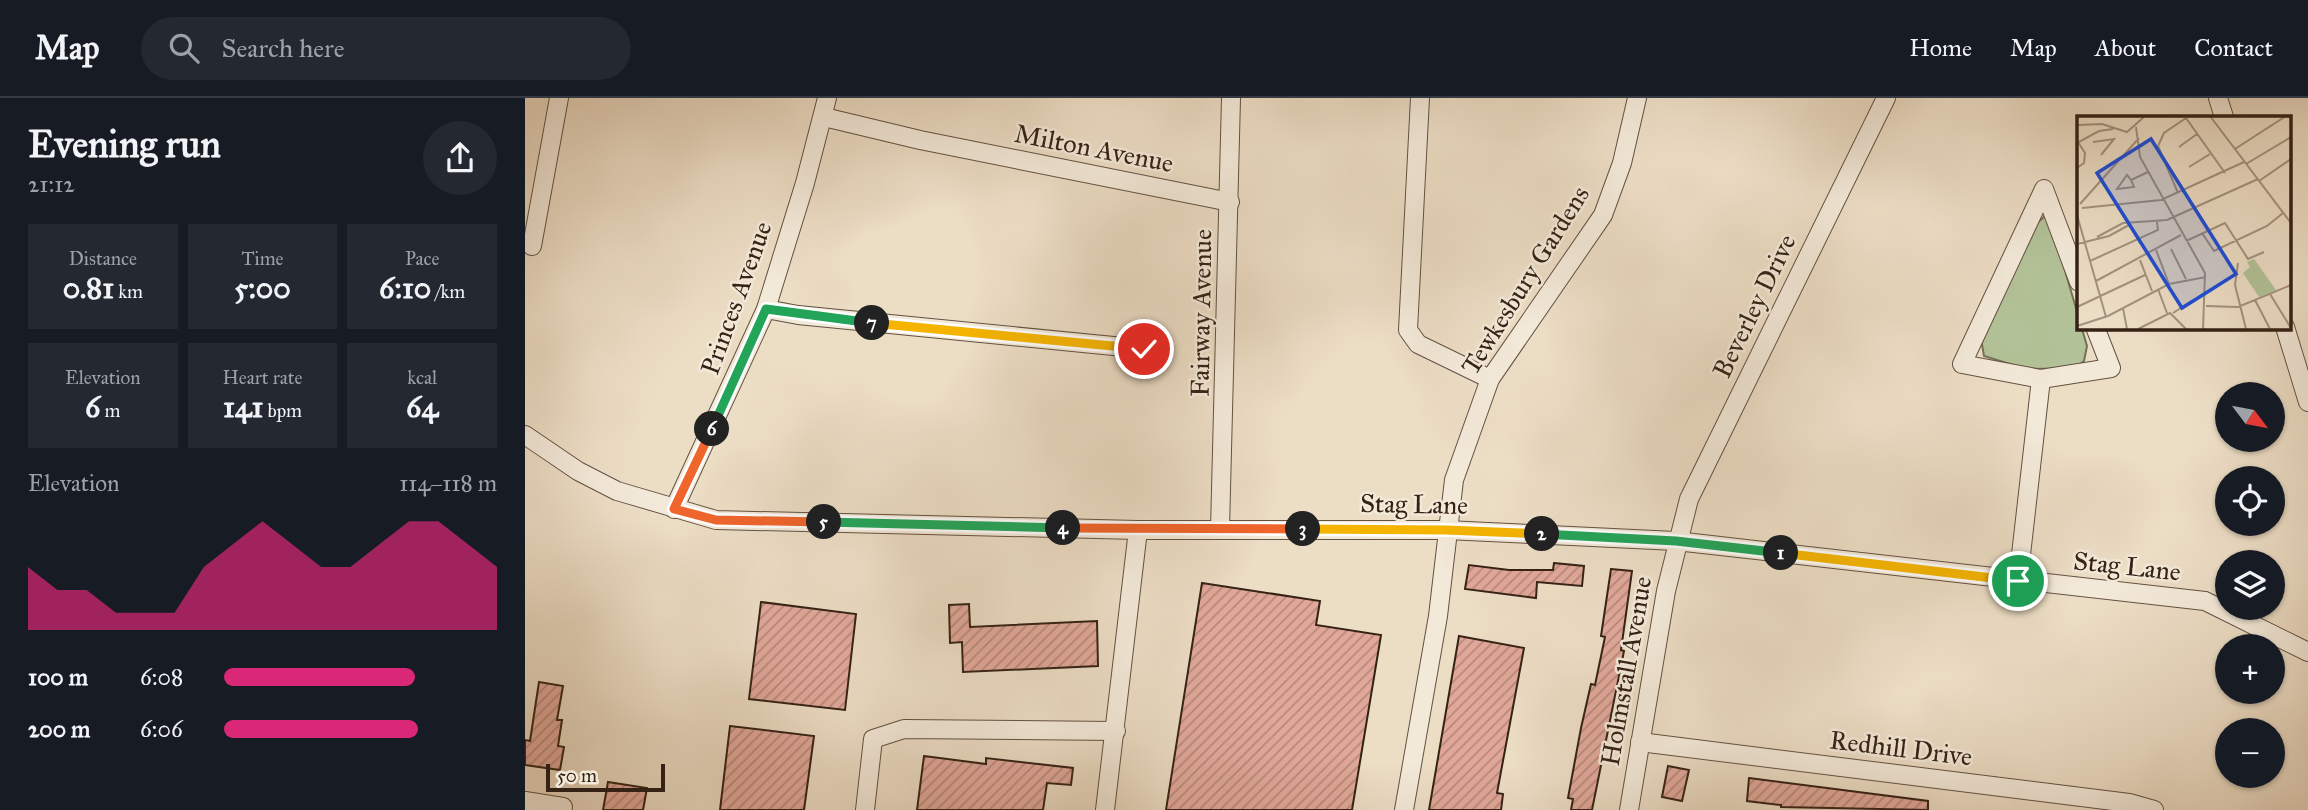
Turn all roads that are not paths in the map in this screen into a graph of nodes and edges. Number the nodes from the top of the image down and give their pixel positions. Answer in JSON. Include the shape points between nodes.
{"nodes":[{"id":1,"x":559,"y":98,"type":"edge"},
{"id":2,"x":827,"y":98,"type":"edge"},
{"id":3,"x":1231,"y":98,"type":"edge"},
{"id":4,"x":1420,"y":98,"type":"edge"},
{"id":5,"x":1637,"y":98,"type":"edge"},
{"id":6,"x":1886,"y":98,"type":"edge"},
{"id":7,"x":2218,"y":98,"type":"edge"},
{"id":8,"x":2224,"y":116,"type":"edge"},
{"id":9,"x":824,"y":117,"type":"junction"},
{"id":10,"x":1230,"y":202,"type":"junction"},
{"id":11,"x":532,"y":246,"type":"dead end"},
{"id":12,"x":2077,"y":277,"type":"edge"},
{"id":13,"x":766,"y":309,"type":"junction"},
{"id":14,"x":2096,"y":329,"type":"edge"},
{"id":15,"x":2286,"y":329,"type":"edge"},
{"id":16,"x":1144,"y":349,"type":"dead end"},
{"id":17,"x":1490,"y":379,"type":"junction"},
{"id":18,"x":2041,"y":379,"type":"junction"},
{"id":19,"x":2308,"y":402,"type":"edge"},
{"id":20,"x":525,"y":435,"type":"edge"},
{"id":21,"x":674,"y":509,"type":"junction"},
{"id":22,"x":1220,"y":529,"type":"junction"},
{"id":23,"x":1137,"y":530,"type":"junction"},
{"id":24,"x":1446,"y":530,"type":"junction"},
{"id":25,"x":1676,"y":541,"type":"junction"},
{"id":26,"x":2018,"y":581,"type":"junction"},
{"id":27,"x":2308,"y":652,"type":"edge"},
{"id":28,"x":1116,"y":731,"type":"junction"},
{"id":29,"x":1640,"y":742,"type":"junction"},
{"id":30,"x":525,"y":801,"type":"edge"},
{"id":31,"x":562,"y":810,"type":"edge"},
{"id":32,"x":865,"y":810,"type":"edge"},
{"id":33,"x":1105,"y":810,"type":"edge"},
{"id":34,"x":1404,"y":810,"type":"edge"},
{"id":35,"x":1629,"y":810,"type":"edge"},
{"id":36,"x":2154,"y":810,"type":"edge"}],
"edges":[{"from":1,"to":11,"type":"street"},
{"from":2,"to":9,"type":"street","name":"Princes Avenue"},
{"from":3,"to":10,"type":"street","name":"Fairway Avenue"},
{"from":4,"to":17,"type":"street","via":[[1408,330],[1418,344]]},
{"from":5,"to":17,"type":"street","name":"Tewkesbury Gardens","via":[[1622,163],[1603,215]]},
{"from":6,"to":25,"type":"street","name":"Beverley Drive","via":[[1689,499]]},
{"from":7,"to":8,"type":"street"},
{"from":9,"to":10,"type":"street","name":"Milton Avenue"},
{"from":9,"to":13,"type":"street","name":"Princes Avenue"},
{"from":10,"to":22,"type":"street","name":"Fairway Avenue"},
{"from":12,"to":18,"type":"street","via":[[2044,189],[1962,365]]},
{"from":13,"to":16,"type":"street"},
{"from":13,"to":21,"type":"street","name":"Princes Avenue"},
{"from":14,"to":18,"type":"street","via":[[2111,368]]},
{"from":15,"to":19,"type":"street"},
{"from":17,"to":24,"type":"street","name":"Tewkesbury Gardens","via":[[1454,480]]},
{"from":18,"to":26,"type":"street"},
{"from":20,"to":21,"type":"street","name":"Stag Lane","via":[[617,491]]},
{"from":21,"to":23,"type":"street","name":"Stag Lane","via":[[716,520]]},
{"from":22,"to":23,"type":"street","name":"Stag Lane"},
{"from":22,"to":24,"type":"street","name":"Stag Lane"},
{"from":23,"to":28,"type":"street"},
{"from":24,"to":25,"type":"street","name":"Stag Lane"},
{"from":24,"to":34,"type":"street","name":"Tewkesbury Gardens","via":[[1438,616]]},
{"from":25,"to":26,"type":"street","name":"Stag Lane"},
{"from":25,"to":29,"type":"street","name":"Holmstall Avenue"},
{"from":26,"to":27,"type":"street","name":"Stag Lane","via":[[2205,601]]},
{"from":28,"to":32,"type":"street","via":[[904,729],[873,739]]},
{"from":28,"to":33,"type":"street"},
{"from":29,"to":35,"type":"street","name":"Holmstall Avenue"},
{"from":29,"to":36,"type":"street","name":"Redhill Drive","via":[[2129,803]]},
{"from":30,"to":31,"type":"street"}]}
